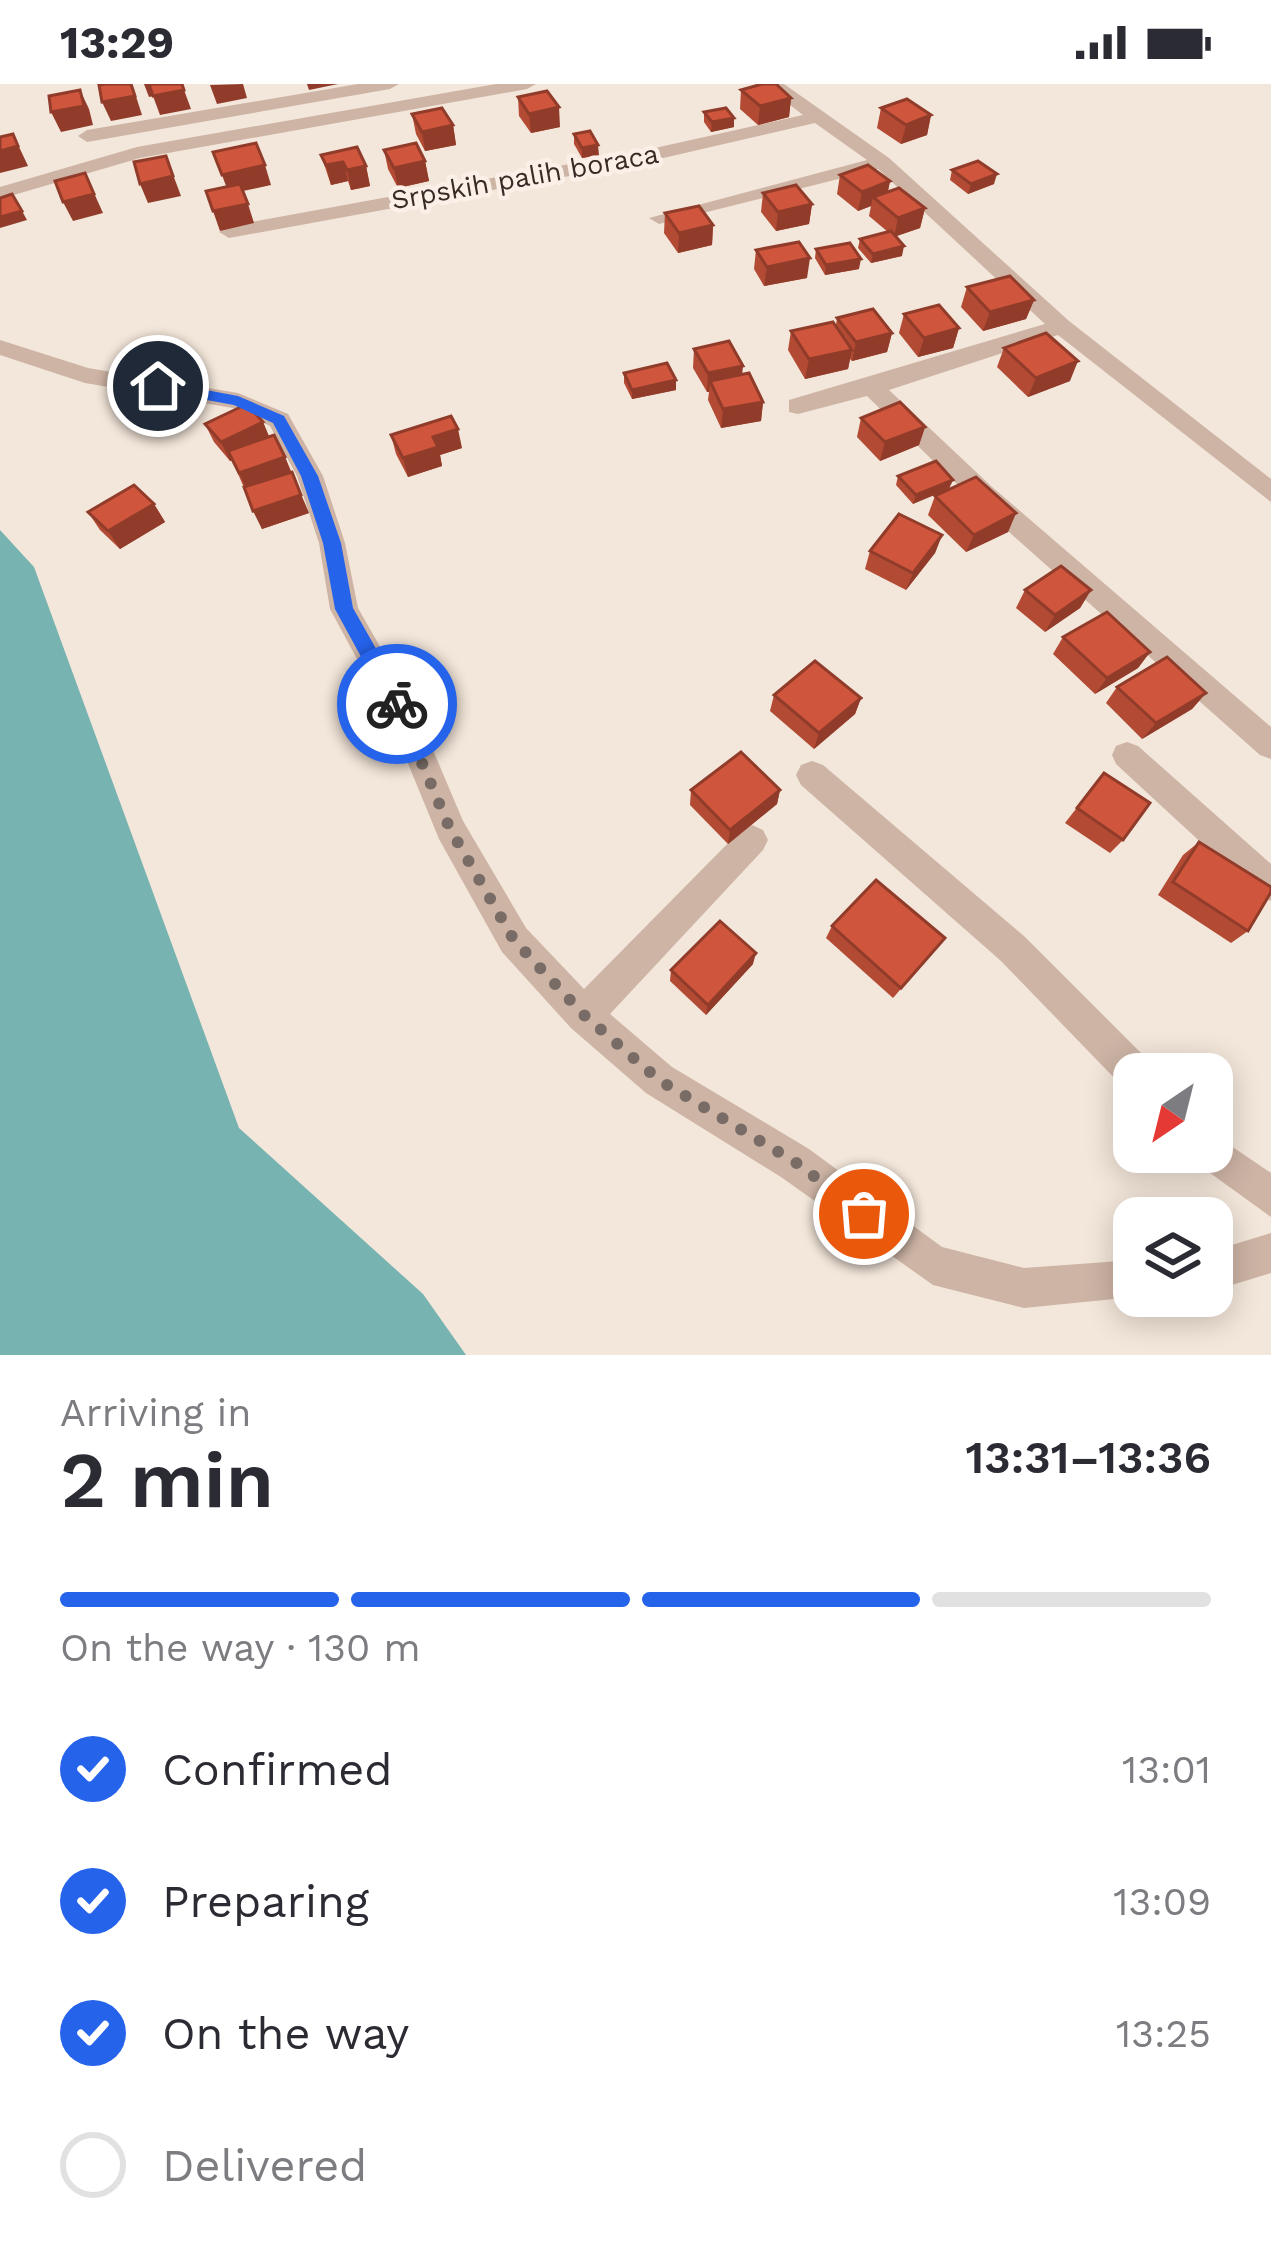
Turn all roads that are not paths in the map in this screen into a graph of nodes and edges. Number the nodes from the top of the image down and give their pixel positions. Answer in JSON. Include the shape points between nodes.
{"nodes":[{"id":1,"x":390,"y":84,"type":"edge"},
{"id":2,"x":527,"y":84,"type":"edge"},
{"id":3,"x":772,"y":84,"type":"edge"},
{"id":4,"x":819,"y":116,"type":"junction"},
{"id":5,"x":87,"y":136,"type":"dead end"},
{"id":6,"x":882,"y":162,"type":"junction"},
{"id":7,"x":0,"y":193,"type":"edge"},
{"id":8,"x":658,"y":218,"type":"dead end"},
{"id":9,"x":229,"y":232,"type":"dead end"},
{"id":10,"x":1061,"y":326,"type":"junction"},
{"id":11,"x":0,"y":347,"type":"edge"},
{"id":12,"x":872,"y":387,"type":"junction"},
{"id":13,"x":798,"y":406,"type":"dead end"},
{"id":14,"x":1271,"y":493,"type":"edge"},
{"id":15,"x":1271,"y":746,"type":"edge"},
{"id":16,"x":1127,"y":755,"type":"dead end"},
{"id":17,"x":812,"y":775,"type":"dead end"},
{"id":18,"x":752,"y":841,"type":"dead end"},
{"id":19,"x":1271,"y":885,"type":"edge"},
{"id":20,"x":584,"y":1015,"type":"junction"},
{"id":21,"x":1115,"y":1053,"type":"edge"},
{"id":22,"x":1233,"y":1167,"type":"edge"},
{"id":23,"x":1271,"y":1197,"type":"edge"},
{"id":24,"x":1271,"y":1253,"type":"edge"},
{"id":25,"x":1233,"y":1264,"type":"edge"},
{"id":26,"x":1113,"y":1282,"type":"edge"}],
"edges":[{"from":1,"to":5,"type":"street"},
{"from":2,"to":7,"type":"street","via":[[137,153]]},
{"from":3,"to":4,"type":"street"},
{"from":4,"to":6,"type":"street"},
{"from":4,"to":9,"type":"street","name":"Srpskih palih boraca"},
{"from":6,"to":8,"type":"street","name":"Srpskih palih boraca"},
{"from":6,"to":10,"type":"street"},
{"from":10,"to":12,"type":"street"},
{"from":10,"to":14,"type":"street"},
{"from":11,"to":20,"type":"street","via":[[85,375],[238,401],[279,420],[310,476],[344,609],[405,719],[450,829],[514,940]]},
{"from":12,"to":13,"type":"street"},
{"from":12,"to":15,"type":"street"},
{"from":16,"to":19,"type":"street"},
{"from":17,"to":21,"type":"street","via":[[1013,949]]},
{"from":18,"to":20,"type":"street"},
{"from":20,"to":26,"type":"street","via":[[659,1080],[795,1162],[933,1265],[1024,1288]]},
{"from":22,"to":23,"type":"street"},
{"from":24,"to":25,"type":"street"}]}
